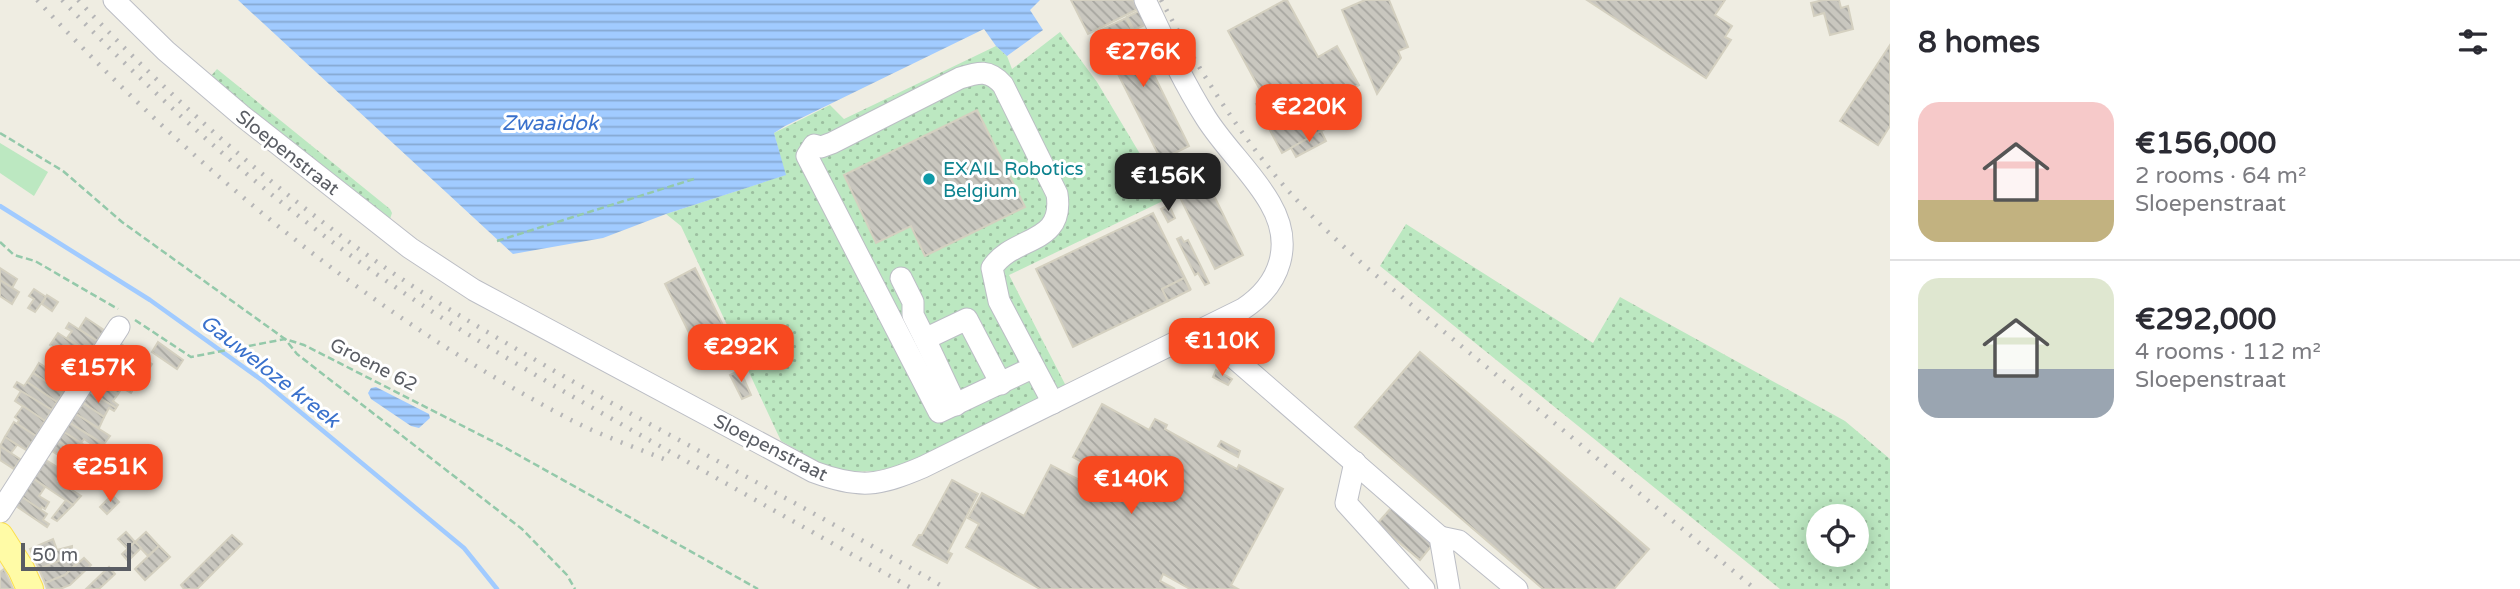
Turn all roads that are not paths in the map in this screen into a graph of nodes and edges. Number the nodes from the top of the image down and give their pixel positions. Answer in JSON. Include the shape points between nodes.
{"nodes":[{"id":1,"x":114,"y":0,"type":"edge"},
{"id":2,"x":1144,"y":0,"type":"edge"},
{"id":3,"x":901,"y":278,"type":"dead end"},
{"id":4,"x":119,"y":327,"type":"dead end"},
{"id":5,"x":1202,"y":330,"type":"junction"},
{"id":6,"x":925,"y":339,"type":"junction"},
{"id":7,"x":1034,"y":367,"type":"junction"},
{"id":8,"x":1001,"y":384,"type":"junction"},
{"id":9,"x":1053,"y":403,"type":"junction"},
{"id":10,"x":956,"y":405,"type":"junction"},
{"id":11,"x":1355,"y":462,"type":"junction"},
{"id":12,"x":0,"y":512,"type":"edge"},
{"id":13,"x":1440,"y":537,"type":"junction"},
{"id":14,"x":3,"y":546,"type":"edge"},
{"id":15,"x":30,"y":589,"type":"edge"},
{"id":16,"x":1424,"y":589,"type":"edge"},
{"id":17,"x":1449,"y":589,"type":"edge"},
{"id":18,"x":1517,"y":589,"type":"edge"}],
"edges":[{"from":1,"to":9,"type":"street","name":"Sloepenstraat","via":[[241,115],[410,248],[474,290],[814,472],[857,484],[897,478]]},
{"from":2,"to":5,"type":"street","name":"Sloepenstraat","via":[[1177,69],[1229,151],[1263,192],[1280,230],[1279,265],[1260,298]]},
{"from":3,"to":6,"type":"street"},
{"from":4,"to":12,"type":"street"},
{"from":5,"to":9,"type":"street","name":"Sloepenstraat"},
{"from":5,"to":11,"type":"street"},
{"from":6,"to":8,"type":"street","via":[[967,319]]},
{"from":6,"to":10,"type":"street"},
{"from":7,"to":8,"type":"street"},
{"from":7,"to":9,"type":"street"},
{"from":7,"to":10,"type":"street","via":[[999,301],[992,268],[999,257],[1052,226],[1059,208],[1003,85],[995,75],[976,72],[832,143],[814,145],[807,156],[939,412]]},
{"from":8,"to":10,"type":"street"},
{"from":11,"to":13,"type":"street"},
{"from":11,"to":16,"type":"street","via":[[1346,503]]},
{"from":13,"to":17,"type":"street"},
{"from":13,"to":18,"type":"street","via":[[1459,541]]},
{"from":14,"to":15,"type":"main road"}]}
